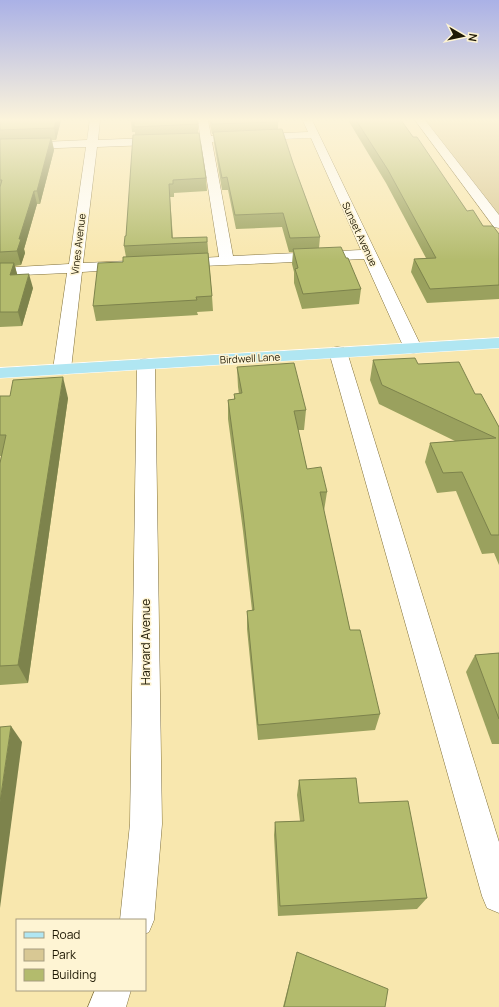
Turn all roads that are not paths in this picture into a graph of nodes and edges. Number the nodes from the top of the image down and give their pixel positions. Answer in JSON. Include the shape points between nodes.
{"nodes":[{"id":1,"x":88,"y":167,"type":"edge"},
{"id":2,"x":211,"y":167,"type":"edge"},
{"id":3,"x":329,"y":167,"type":"edge"},
{"id":4,"x":456,"y":167,"type":"edge"},
{"id":5,"x":499,"y":224,"type":"edge"},
{"id":6,"x":370,"y":254,"type":"junction"},
{"id":7,"x":227,"y":261,"type":"junction"},
{"id":8,"x":163,"y":264,"type":"edge"},
{"id":9,"x":139,"y":265,"type":"edge"},
{"id":10,"x":75,"y":268,"type":"junction"},
{"id":11,"x":0,"y":272,"type":"edge"},
{"id":12,"x":499,"y":343,"type":"edge"},
{"id":13,"x":413,"y":348,"type":"junction"},
{"id":14,"x":338,"y":352,"type":"junction"},
{"id":15,"x":146,"y":364,"type":"junction"},
{"id":16,"x":62,"y":369,"type":"junction"},
{"id":17,"x":0,"y":372,"type":"edge"},
{"id":18,"x":499,"y":896,"type":"edge"},
{"id":19,"x":137,"y":919,"type":"edge"},
{"id":20,"x":113,"y":991,"type":"edge"},
{"id":21,"x":107,"y":1007,"type":"edge"}],
"edges":[{"from":1,"to":10,"type":"street","name":"Vines Avenue"},
{"from":2,"to":7,"type":"street"},
{"from":3,"to":6,"type":"street","name":"Sunset Avenue"},
{"from":4,"to":5,"type":"street"},
{"from":6,"to":7,"type":"street"},
{"from":6,"to":13,"type":"street","name":"Sunset Avenue"},
{"from":7,"to":8,"type":"street"},
{"from":9,"to":10,"type":"street"},
{"from":10,"to":11,"type":"street"},
{"from":10,"to":16,"type":"street","name":"Vines Avenue"},
{"from":12,"to":13,"type":"main road","name":"Birdwell Lane"},
{"from":13,"to":14,"type":"main road","name":"Birdwell Lane"},
{"from":14,"to":15,"type":"main road","name":"Birdwell Lane"},
{"from":14,"to":18,"type":"street"},
{"from":15,"to":16,"type":"main road","name":"Birdwell Lane"},
{"from":15,"to":19,"type":"street","name":"Harvard Avenue","via":[[146,824]]},
{"from":16,"to":17,"type":"main road","name":"Birdwell Lane"},
{"from":20,"to":21,"type":"street"}]}
